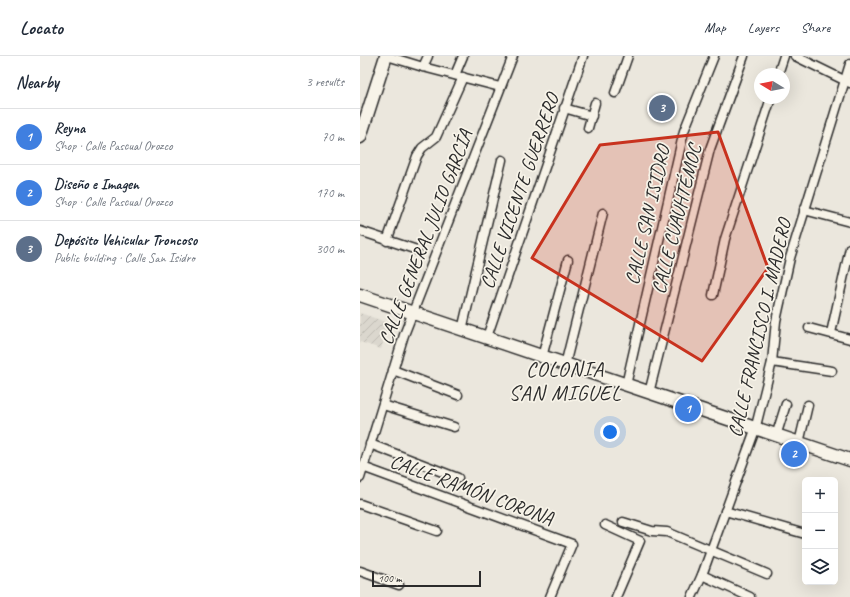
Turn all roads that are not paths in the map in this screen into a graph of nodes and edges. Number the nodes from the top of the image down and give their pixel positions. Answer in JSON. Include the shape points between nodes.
{"nodes":[{"id":1,"x":386,"y":56,"type":"edge"},
{"id":2,"x":428,"y":56,"type":"edge"},
{"id":3,"x":463,"y":56,"type":"edge"},
{"id":4,"x":514,"y":56,"type":"edge"},
{"id":5,"x":583,"y":56,"type":"edge"},
{"id":6,"x":628,"y":56,"type":"edge"},
{"id":7,"x":714,"y":56,"type":"edge"},
{"id":8,"x":744,"y":56,"type":"edge"},
{"id":9,"x":784,"y":56,"type":"edge"},
{"id":10,"x":795,"y":56,"type":"edge"},
{"id":11,"x":807,"y":59,"type":"edge"},
{"id":12,"x":850,"y":64,"type":"edge"},
{"id":13,"x":423,"y":68,"type":"junction"},
{"id":14,"x":780,"y":68,"type":"edge"},
{"id":15,"x":459,"y":76,"type":"junction"},
{"id":16,"x":847,"y":81,"type":"edge"},
{"id":17,"x":500,"y":87,"type":"junction"},
{"id":18,"x":615,"y":93,"type":"dead end"},
{"id":19,"x":595,"y":103,"type":"dead end"},
{"id":20,"x":769,"y":104,"type":"edge"},
{"id":21,"x":564,"y":108,"type":"junction"},
{"id":22,"x":592,"y":116,"type":"junction"},
{"id":23,"x":588,"y":128,"type":"dead end"},
{"id":24,"x":360,"y":137,"type":"edge"},
{"id":25,"x":502,"y":160,"type":"dead end"},
{"id":26,"x":804,"y":210,"type":"junction"},
{"id":27,"x":603,"y":213,"type":"dead end"},
{"id":28,"x":850,"y":222,"type":"edge"},
{"id":29,"x":360,"y":231,"type":"edge"},
{"id":30,"x":387,"y":241,"type":"junction"},
{"id":31,"x":850,"y":248,"type":"edge"},
{"id":32,"x":417,"y":250,"type":"dead end"},
{"id":33,"x":568,"y":260,"type":"dead end"},
{"id":34,"x":360,"y":295,"type":"edge"},
{"id":35,"x":713,"y":295,"type":"dead end"},
{"id":36,"x":413,"y":313,"type":"junction"},
{"id":37,"x":809,"y":328,"type":"dead end"},
{"id":38,"x":462,"y":330,"type":"junction"},
{"id":39,"x":831,"y":333,"type":"junction"},
{"id":40,"x":487,"y":337,"type":"junction"},
{"id":41,"x":850,"y":339,"type":"edge"},
{"id":42,"x":542,"y":357,"type":"junction"},
{"id":43,"x":772,"y":362,"type":"junction"},
{"id":44,"x":565,"y":365,"type":"junction"},
{"id":45,"x":393,"y":370,"type":"junction"},
{"id":46,"x":832,"y":371,"type":"dead end"},
{"id":47,"x":626,"y":385,"type":"junction"},
{"id":48,"x":649,"y":393,"type":"junction"},
{"id":49,"x":458,"y":395,"type":"dead end"},
{"id":50,"x":786,"y":404,"type":"dead end"},
{"id":51,"x":383,"y":405,"type":"junction"},
{"id":52,"x":808,"y":405,"type":"dead end"},
{"id":53,"x":454,"y":427,"type":"dead end"},
{"id":54,"x":755,"y":430,"type":"junction"},
{"id":55,"x":776,"y":436,"type":"junction"},
{"id":56,"x":370,"y":444,"type":"junction"},
{"id":57,"x":799,"y":444,"type":"junction"},
{"id":58,"x":850,"y":460,"type":"edge"},
{"id":59,"x":362,"y":467,"type":"edge"},
{"id":60,"x":360,"y":478,"type":"edge"},
{"id":61,"x":458,"y":478,"type":"dead end"},
{"id":62,"x":360,"y":504,"type":"edge"},
{"id":63,"x":725,"y":511,"type":"junction"},
{"id":64,"x":624,"y":522,"type":"dead end"},
{"id":65,"x":605,"y":525,"type":"dead end"},
{"id":66,"x":438,"y":531,"type":"dead end"},
{"id":67,"x":802,"y":533,"type":"edge"},
{"id":68,"x":711,"y":550,"type":"junction"},
{"id":69,"x":360,"y":572,"type":"edge"},
{"id":70,"x":767,"y":574,"type":"dead end"},
{"id":71,"x":702,"y":575,"type":"junction"},
{"id":72,"x":398,"y":585,"type":"dead end"},
{"id":73,"x":550,"y":597,"type":"edge"},
{"id":74,"x":616,"y":597,"type":"edge"},
{"id":75,"x":692,"y":597,"type":"edge"},
{"id":76,"x":750,"y":597,"type":"edge"}],
"edges":[{"from":1,"to":13,"type":"street"},
{"from":1,"to":24,"type":"street"},
{"from":2,"to":13,"type":"street"},
{"from":3,"to":15,"type":"street"},
{"from":4,"to":17,"type":"street","name":"CALLE GENERAL JULIO GARCÍA"},
{"from":5,"to":21,"type":"street","name":"CALLE VICENTE GUERRERO"},
{"from":6,"to":18,"type":"street"},
{"from":7,"to":47,"type":"street","name":"CALLE SAN ISIDRO","via":[[684,132]]},
{"from":8,"to":48,"type":"street","name":"CALLE CUAUHTÉMOC","via":[[710,149]]},
{"from":9,"to":14,"type":"street"},
{"from":10,"to":11,"type":"street"},
{"from":11,"to":16,"type":"street"},
{"from":12,"to":16,"type":"street","name":"CALLE FRANCISCO I. MADERO"},
{"from":13,"to":15,"type":"street"},
{"from":15,"to":17,"type":"street"},
{"from":15,"to":30,"type":"street","via":[[436,137],[422,148],[417,156]]},
{"from":16,"to":26,"type":"street","name":"CALLE FRANCISCO I. MADERO"},
{"from":17,"to":36,"type":"street","name":"CALLE GENERAL JULIO GARCÍA"},
{"from":19,"to":22,"type":"street"},
{"from":20,"to":35,"type":"street","via":[[725,239]]},
{"from":21,"to":22,"type":"street"},
{"from":21,"to":40,"type":"street","name":"CALLE VICENTE GUERRERO"},
{"from":22,"to":23,"type":"street"},
{"from":25,"to":38,"type":"street"},
{"from":26,"to":28,"type":"street"},
{"from":26,"to":43,"type":"street","name":"CALLE FRANCISCO I. MADERO","via":[[780,296]]},
{"from":27,"to":44,"type":"street"},
{"from":29,"to":30,"type":"street"},
{"from":30,"to":32,"type":"street"},
{"from":31,"to":39,"type":"street"},
{"from":33,"to":42,"type":"street"},
{"from":34,"to":36,"type":"street"},
{"from":36,"to":38,"type":"street"},
{"from":36,"to":45,"type":"street","name":"CALLE GENERAL JULIO GARCÍA"},
{"from":37,"to":39,"type":"street"},
{"from":38,"to":40,"type":"street"},
{"from":39,"to":41,"type":"street"},
{"from":40,"to":42,"type":"street"},
{"from":42,"to":44,"type":"street"},
{"from":43,"to":46,"type":"street"},
{"from":43,"to":54,"type":"street","name":"CALLE FRANCISCO I. MADERO"},
{"from":44,"to":47,"type":"street"},
{"from":45,"to":49,"type":"street"},
{"from":45,"to":51,"type":"street","name":"CALLE GENERAL JULIO GARCÍA"},
{"from":47,"to":48,"type":"street"},
{"from":48,"to":54,"type":"street"},
{"from":50,"to":55,"type":"street"},
{"from":51,"to":53,"type":"street"},
{"from":51,"to":56,"type":"street","name":"CALLE GENERAL JULIO GARCÍA"},
{"from":52,"to":57,"type":"street"},
{"from":54,"to":55,"type":"street"},
{"from":54,"to":63,"type":"street","name":"CALLE FRANCISCO I. MADERO"},
{"from":55,"to":57,"type":"street"},
{"from":56,"to":59,"type":"street","name":"CALLE GENERAL JULIO GARCÍA"},
{"from":56,"to":61,"type":"street"},
{"from":57,"to":58,"type":"street"},
{"from":59,"to":60,"type":"street","name":"CALLE GENERAL JULIO GARCÍA"},
{"from":59,"to":73,"type":"street","name":"CALLE RAMÓN CORONA","via":[[572,544]]},
{"from":62,"to":66,"type":"street"},
{"from":63,"to":67,"type":"street"},
{"from":63,"to":68,"type":"street","name":"CALLE FRANCISCO I. MADERO"},
{"from":64,"to":68,"type":"street","via":[[652,531],[667,532]]},
{"from":65,"to":74,"type":"street","via":[[640,541]]},
{"from":68,"to":70,"type":"street"},
{"from":68,"to":71,"type":"street","name":"CALLE FRANCISCO I. MADERO"},
{"from":69,"to":72,"type":"street"},
{"from":71,"to":75,"type":"street","name":"CALLE FRANCISCO I. MADERO"},
{"from":71,"to":76,"type":"street"}]}
